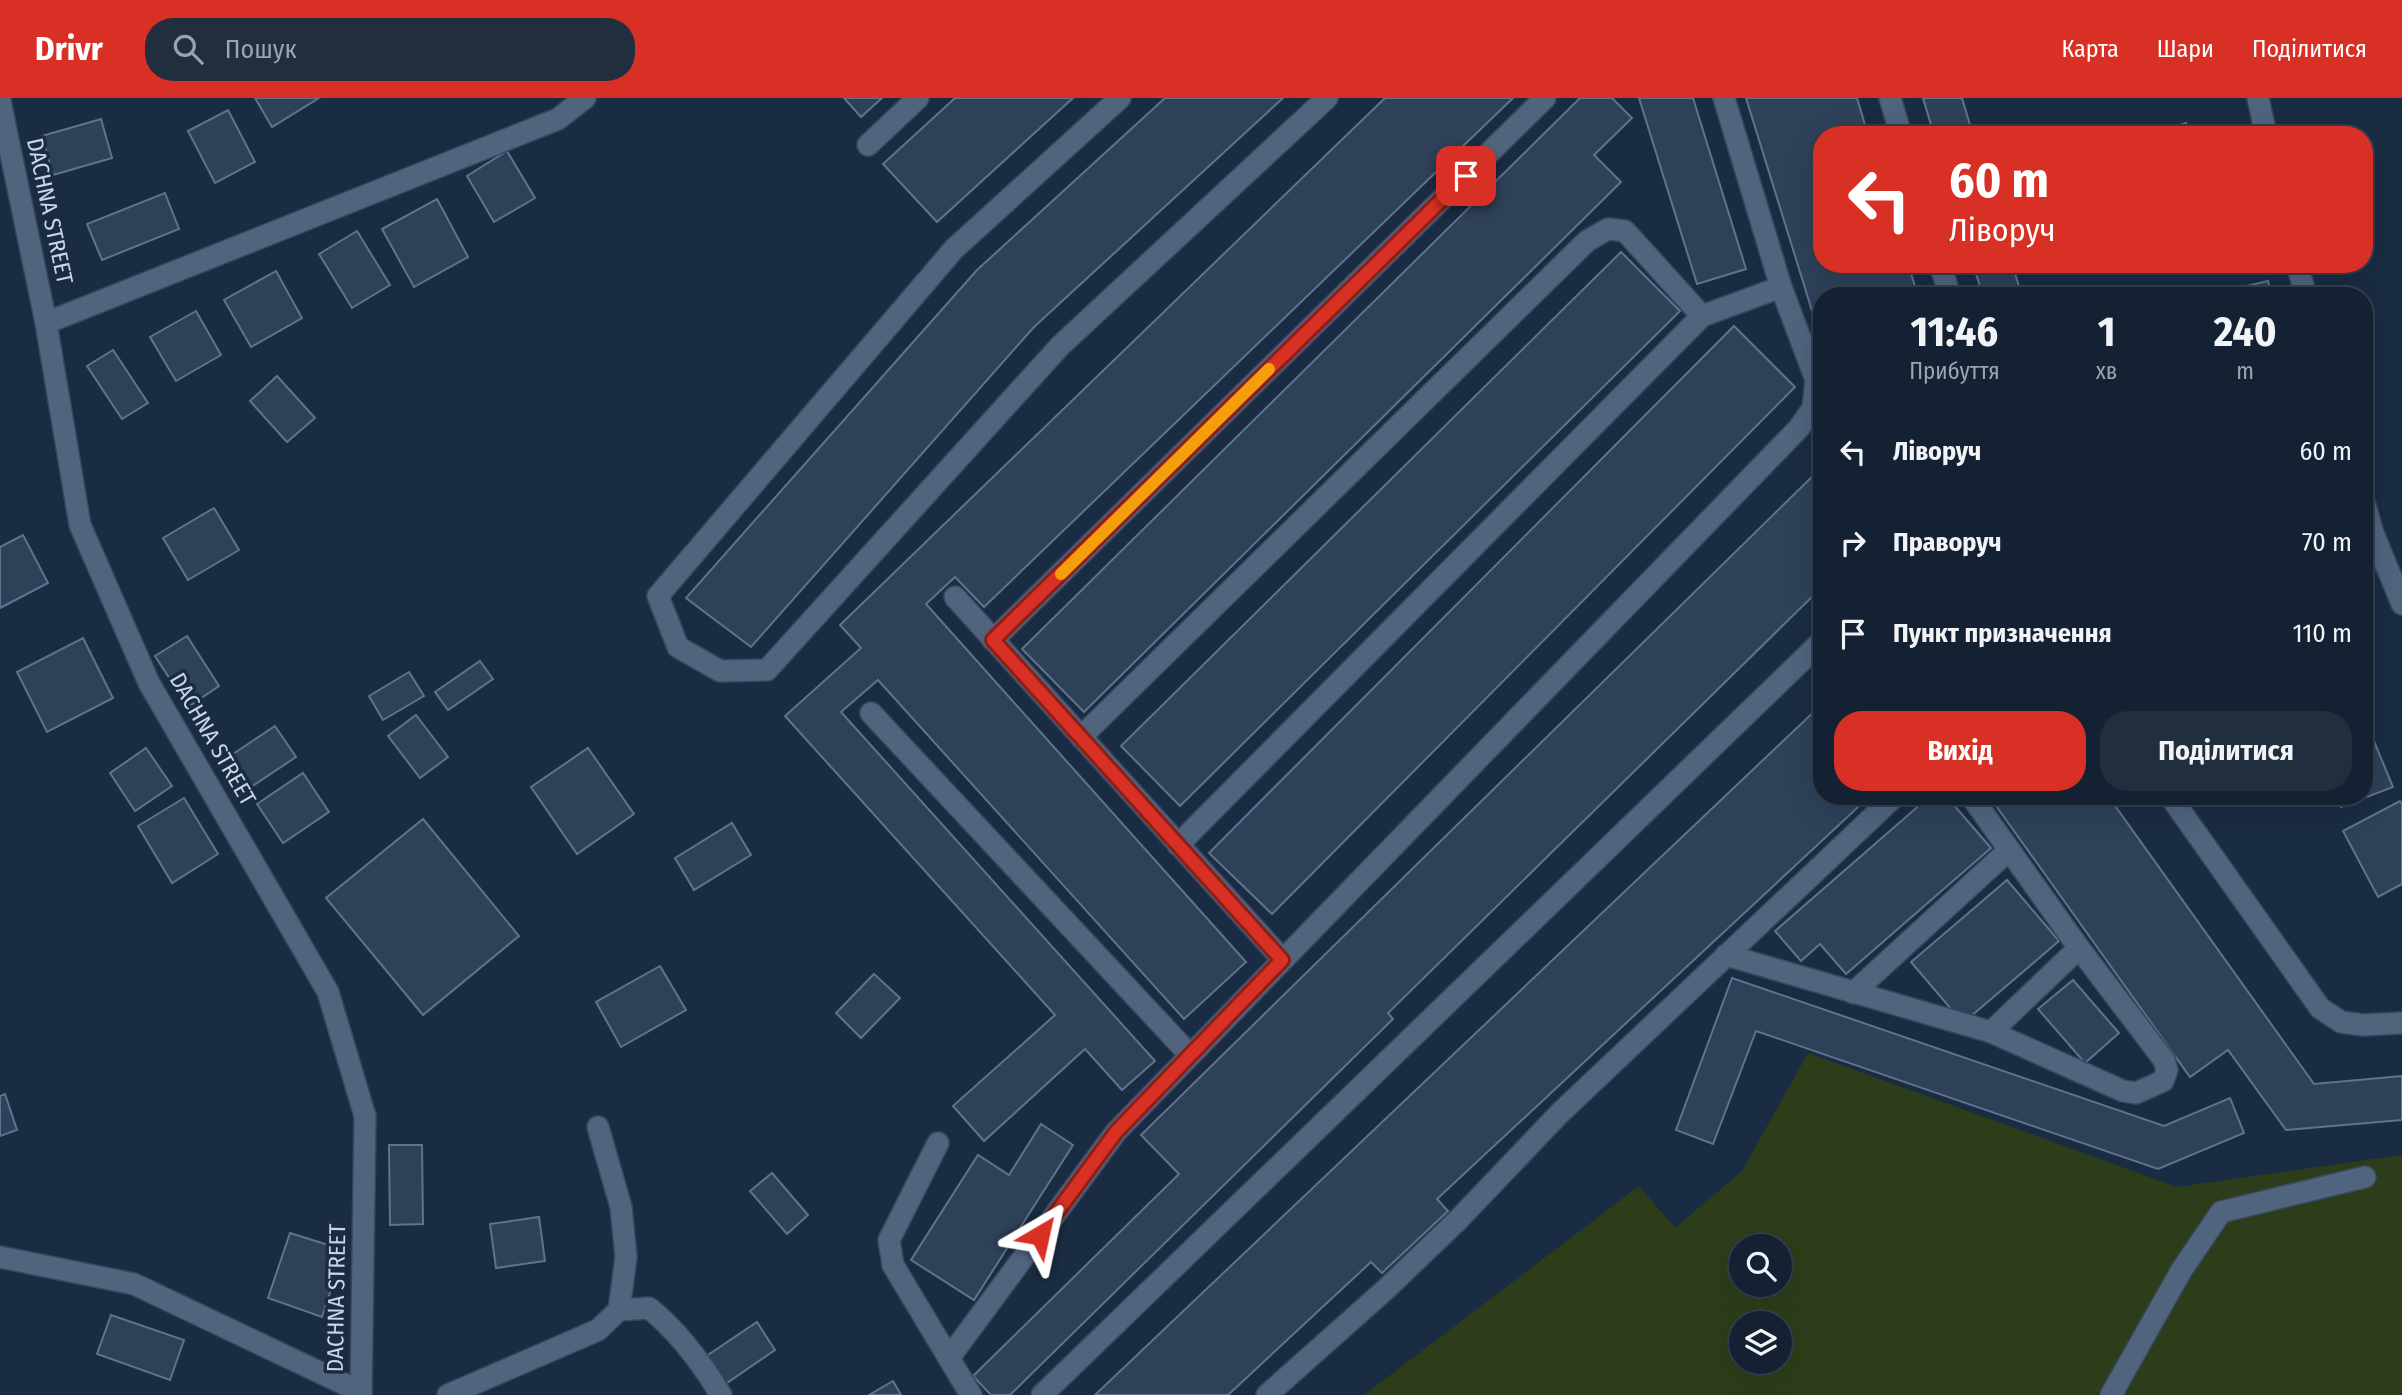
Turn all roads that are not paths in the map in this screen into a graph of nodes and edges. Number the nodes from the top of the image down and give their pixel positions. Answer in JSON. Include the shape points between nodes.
{"nodes":[{"id":1,"x":585,"y":98,"type":"edge"},
{"id":2,"x":918,"y":98,"type":"edge"},
{"id":3,"x":1120,"y":98,"type":"edge"},
{"id":4,"x":1326,"y":98,"type":"edge"},
{"id":5,"x":1545,"y":98,"type":"edge"},
{"id":6,"x":1724,"y":98,"type":"edge"},
{"id":7,"x":1890,"y":98,"type":"edge"},
{"id":8,"x":2258,"y":98,"type":"edge"},
{"id":9,"x":0,"y":100,"type":"edge"},
{"id":10,"x":1898,"y":126,"type":"edge"},
{"id":11,"x":2264,"y":126,"type":"edge"},
{"id":12,"x":867,"y":145,"type":"dead end"},
{"id":13,"x":1781,"y":287,"type":"junction"},
{"id":14,"x":1702,"y":316,"type":"junction"},
{"id":15,"x":46,"y":323,"type":"junction"},
{"id":16,"x":1813,"y":375,"type":"edge"},
{"id":17,"x":1813,"y":408,"type":"edge"},
{"id":18,"x":2373,"y":533,"type":"edge"},
{"id":19,"x":955,"y":597,"type":"dead end"},
{"id":20,"x":2402,"y":604,"type":"edge"},
{"id":21,"x":993,"y":640,"type":"junction"},
{"id":22,"x":1813,"y":650,"type":"edge"},
{"id":23,"x":871,"y":713,"type":"dead end"},
{"id":24,"x":1081,"y":737,"type":"junction"},
{"id":25,"x":1885,"y":805,"type":"edge"},
{"id":26,"x":1976,"y":805,"type":"edge"},
{"id":27,"x":2176,"y":805,"type":"edge"},
{"id":28,"x":1178,"y":845,"type":"junction"},
{"id":29,"x":2009,"y":850,"type":"junction"},
{"id":30,"x":2079,"y":947,"type":"junction"},
{"id":31,"x":1726,"y":955,"type":"junction"},
{"id":32,"x":1282,"y":960,"type":"junction"},
{"id":33,"x":1853,"y":993,"type":"junction"},
{"id":34,"x":2402,"y":1023,"type":"edge"},
{"id":35,"x":1991,"y":1032,"type":"junction"},
{"id":36,"x":1190,"y":1055,"type":"junction"},
{"id":37,"x":598,"y":1127,"type":"dead end"},
{"id":38,"x":938,"y":1143,"type":"dead end"},
{"id":39,"x":2365,"y":1177,"type":"dead end"},
{"id":40,"x":0,"y":1257,"type":"edge"},
{"id":41,"x":619,"y":1310,"type":"junction"},
{"id":42,"x":949,"y":1358,"type":"junction"},
{"id":43,"x":361,"y":1393,"type":"edge"},
{"id":44,"x":449,"y":1395,"type":"edge"},
{"id":45,"x":721,"y":1395,"type":"edge"},
{"id":46,"x":971,"y":1395,"type":"edge"},
{"id":47,"x":1042,"y":1395,"type":"edge"},
{"id":48,"x":1267,"y":1395,"type":"edge"},
{"id":49,"x":2111,"y":1395,"type":"edge"}],
"edges":[{"from":1,"to":15,"type":"street","via":[[558,119]]},
{"from":2,"to":12,"type":"street"},
{"from":3,"to":4,"type":"street","via":[[954,249],[658,596],[678,647],[720,671],[767,670],[1060,346]]},
{"from":5,"to":21,"type":"street"},
{"from":6,"to":13,"type":"street"},
{"from":7,"to":10,"type":"street"},
{"from":8,"to":11,"type":"street"},
{"from":9,"to":15,"type":"street","name":"DACHNA STREET"},
{"from":13,"to":14,"type":"street"},
{"from":13,"to":16,"type":"street"},
{"from":14,"to":24,"type":"street","via":[[1625,232],[1608,229],[1587,241]]},
{"from":14,"to":28,"type":"street"},
{"from":15,"to":43,"type":"street","name":"DACHNA STREET","via":[[80,525],[149,683],[328,992],[365,1116]]},
{"from":17,"to":32,"type":"street","via":[[1799,428]]},
{"from":18,"to":20,"type":"street"},
{"from":19,"to":21,"type":"street"},
{"from":21,"to":24,"type":"street"},
{"from":22,"to":47,"type":"street"},
{"from":23,"to":36,"type":"street"},
{"from":24,"to":28,"type":"street"},
{"from":25,"to":31,"type":"street"},
{"from":26,"to":29,"type":"street"},
{"from":27,"to":34,"type":"street","via":[[2320,1008],[2341,1022]]},
{"from":28,"to":32,"type":"street"},
{"from":29,"to":30,"type":"street"},
{"from":29,"to":33,"type":"street"},
{"from":30,"to":35,"type":"street"},
{"from":30,"to":35,"type":"street","via":[[2164,1060],[2163,1082],[2136,1093],[2123,1091]]},
{"from":31,"to":33,"type":"street"},
{"from":31,"to":48,"type":"street","via":[[1560,1112],[1449,1229]]},
{"from":32,"to":36,"type":"street"},
{"from":33,"to":35,"type":"street"},
{"from":36,"to":42,"type":"street","via":[[1116,1132]]},
{"from":37,"to":41,"type":"street","via":[[621,1207],[626,1257]]},
{"from":38,"to":42,"type":"street","via":[[889,1240],[893,1265]]},
{"from":39,"to":49,"type":"street","via":[[2221,1212],[2181,1271]]},
{"from":40,"to":43,"type":"street","via":[[134,1284]]},
{"from":41,"to":44,"type":"street","via":[[598,1330]]},
{"from":41,"to":45,"type":"street","via":[[649,1308],[668,1323]]},
{"from":42,"to":46,"type":"street"}]}
